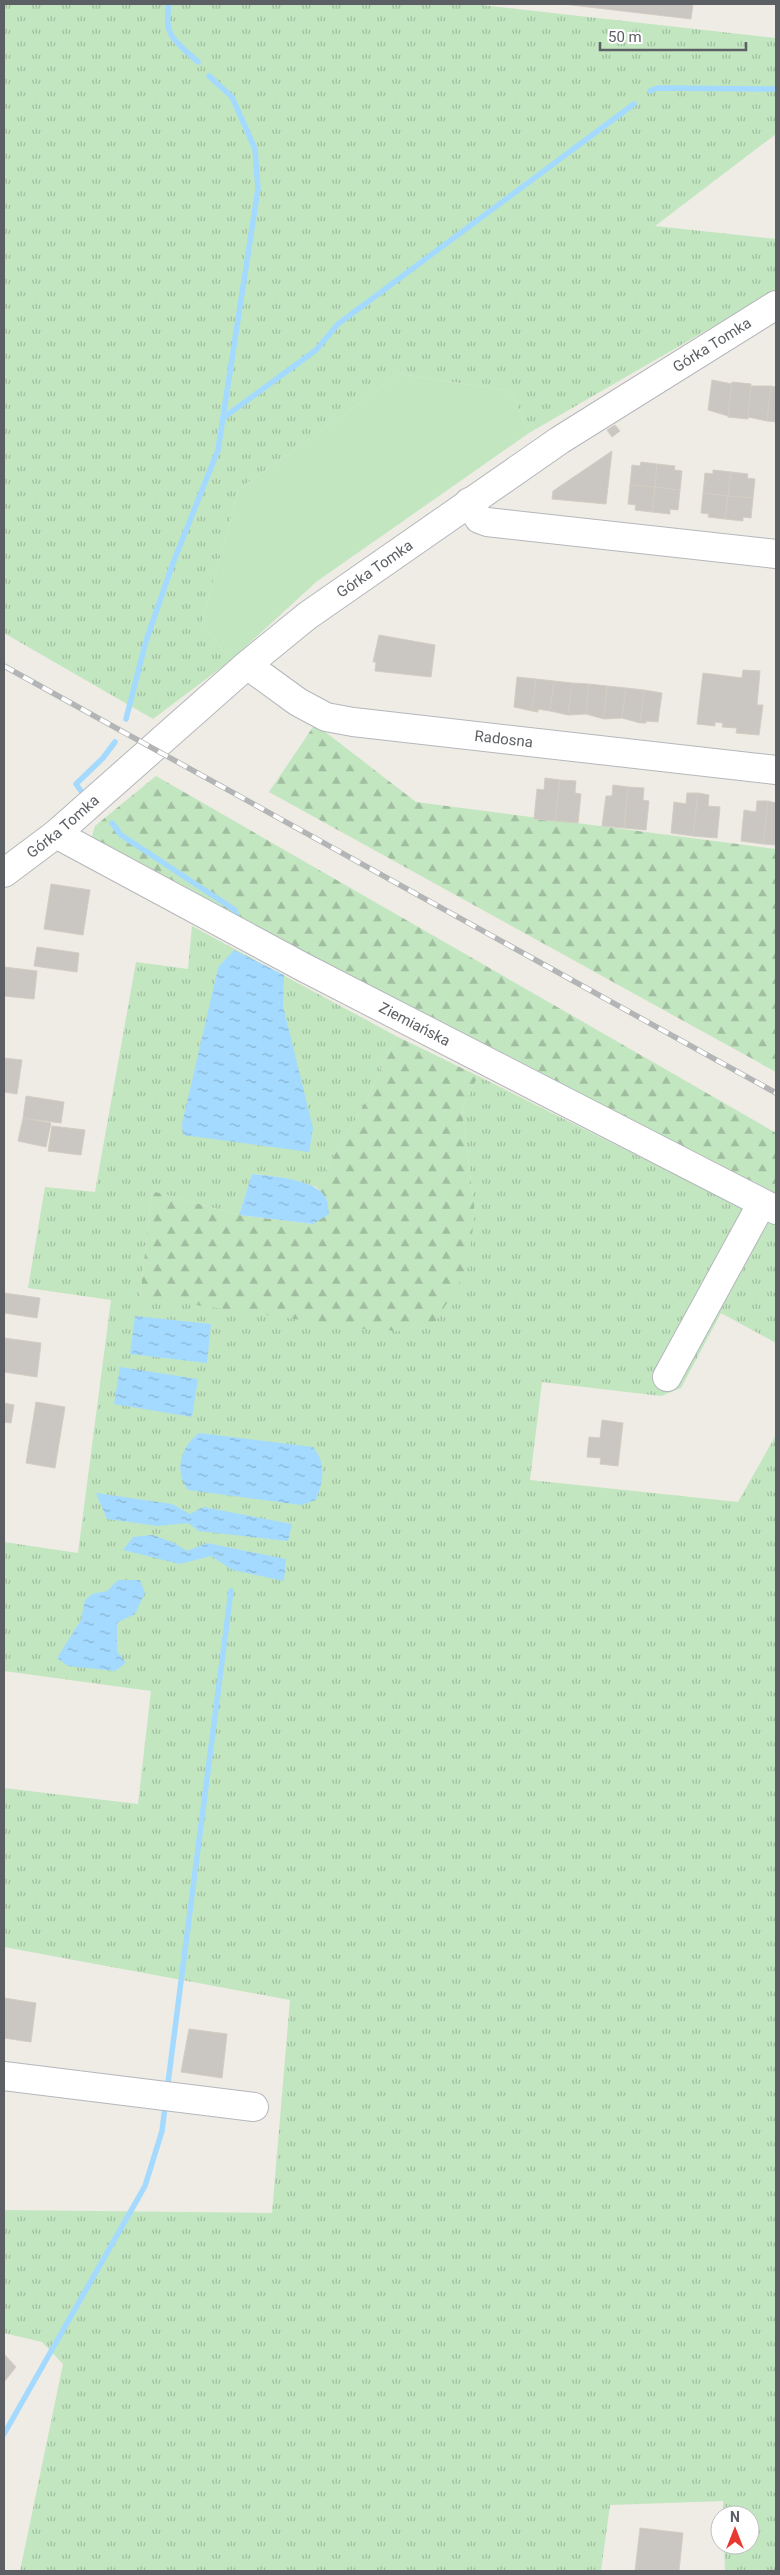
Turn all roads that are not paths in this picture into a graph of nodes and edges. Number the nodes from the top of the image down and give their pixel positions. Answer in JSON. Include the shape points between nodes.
{"nodes":[{"id":1,"x":776,"y":305,"type":"edge"},
{"id":2,"x":469,"y":502,"type":"junction"},
{"id":3,"x":776,"y":554,"type":"edge"},
{"id":4,"x":247,"y":665,"type":"junction"},
{"id":5,"x":776,"y":770,"type":"edge"},
{"id":6,"x":56,"y":834,"type":"junction"},
{"id":7,"x":4,"y":873,"type":"edge"},
{"id":8,"x":769,"y":1207,"type":"edge"},
{"id":9,"x":667,"y":1377,"type":"dead end"},
{"id":10,"x":4,"y":2076,"type":"edge"},
{"id":11,"x":254,"y":2107,"type":"dead end"}],
"edges":[{"from":1,"to":2,"type":"street","name":"Górka Tomka","via":[[560,440]]},
{"from":2,"to":3,"type":"street","via":[[479,519],[486,522]]},
{"from":2,"to":4,"type":"street","name":"Górka Tomka","via":[[307,616]]},
{"from":4,"to":5,"type":"street","name":"Radosna","via":[[298,702],[326,717]]},
{"from":4,"to":6,"type":"street","name":"Górka Tomka"},
{"from":6,"to":7,"type":"street","name":"Górka Tomka"},
{"from":6,"to":8,"type":"street","name":"Ziemiańska","via":[[302,967]]},
{"from":8,"to":9,"type":"street"},
{"from":10,"to":11,"type":"street"}]}
